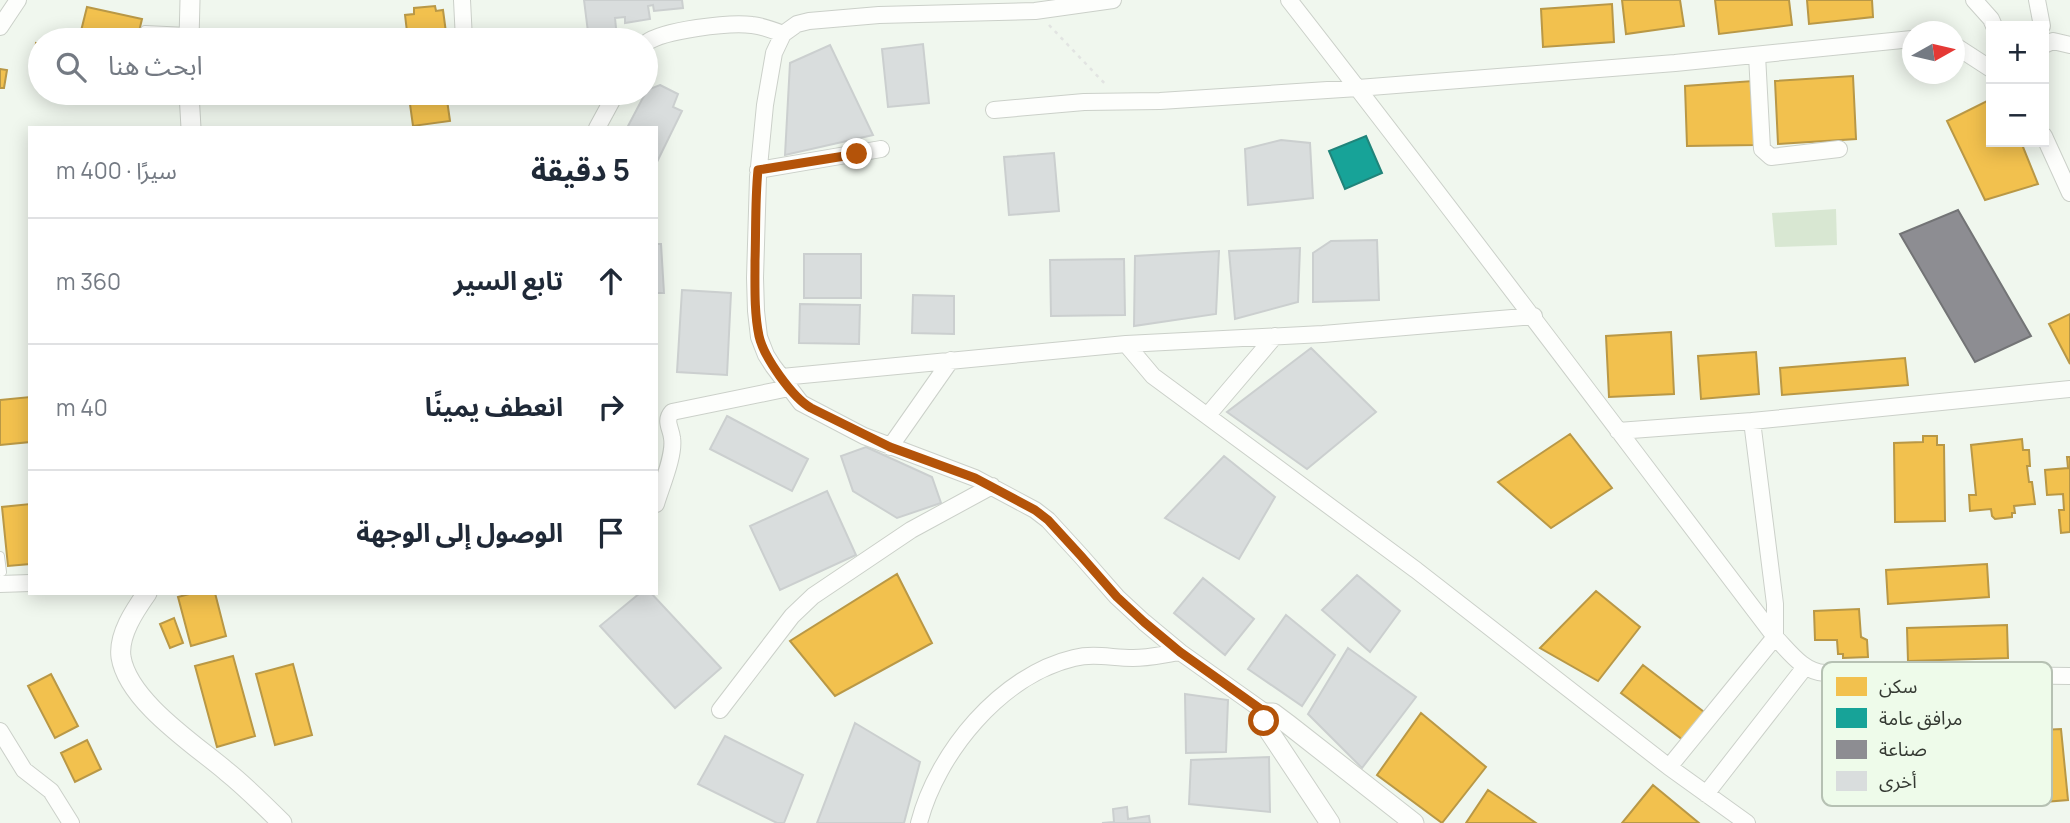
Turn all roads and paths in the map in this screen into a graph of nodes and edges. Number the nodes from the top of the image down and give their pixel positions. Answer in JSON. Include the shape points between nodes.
{"nodes":[{"id":1,"x":18,"y":0,"type":"edge"},
{"id":2,"x":190,"y":0,"type":"edge"},
{"id":3,"x":462,"y":0,"type":"edge"},
{"id":4,"x":968,"y":0,"type":"edge"},
{"id":5,"x":1112,"y":0,"type":"edge"},
{"id":6,"x":1289,"y":0,"type":"edge"},
{"id":7,"x":1974,"y":0,"type":"edge"},
{"id":8,"x":2037,"y":0,"type":"edge"},
{"id":9,"x":989,"y":11,"type":"junction"},
{"id":10,"x":1035,"y":11,"type":"junction"},
{"id":11,"x":1992,"y":21,"type":"edge"},
{"id":12,"x":2041,"y":21,"type":"edge"},
{"id":13,"x":0,"y":27,"type":"edge"},
{"id":14,"x":189,"y":28,"type":"edge"},
{"id":15,"x":463,"y":28,"type":"edge"},
{"id":16,"x":783,"y":34,"type":"junction"},
{"id":17,"x":658,"y":37,"type":"edge"},
{"id":18,"x":1902,"y":40,"type":"edge"},
{"id":19,"x":2049,"y":41,"type":"edge"},
{"id":20,"x":2070,"y":45,"type":"edge"},
{"id":21,"x":1965,"y":52,"type":"edge"},
{"id":22,"x":1757,"y":55,"type":"junction"},
{"id":23,"x":1986,"y":66,"type":"edge"},
{"id":24,"x":1109,"y":87,"type":"dead end"},
{"id":25,"x":1358,"y":88,"type":"junction"},
{"id":26,"x":190,"y":105,"type":"edge"},
{"id":27,"x":609,"y":105,"type":"edge"},
{"id":28,"x":994,"y":110,"type":"dead end"},
{"id":29,"x":191,"y":126,"type":"edge"},
{"id":30,"x":598,"y":126,"type":"edge"},
{"id":31,"x":2049,"y":147,"type":"edge"},
{"id":32,"x":881,"y":149,"type":"dead end"},
{"id":33,"x":1839,"y":149,"type":"dead end"},
{"id":34,"x":758,"y":170,"type":"junction"},
{"id":35,"x":2070,"y":193,"type":"edge"},
{"id":36,"x":1534,"y":316,"type":"junction"},
{"id":37,"x":1275,"y":336,"type":"junction"},
{"id":38,"x":1126,"y":344,"type":"junction"},
{"id":39,"x":951,"y":360,"type":"junction"},
{"id":40,"x":786,"y":382,"type":"junction"},
{"id":41,"x":2070,"y":389,"type":"edge"},
{"id":42,"x":1207,"y":416,"type":"junction"},
{"id":43,"x":1752,"y":421,"type":"junction"},
{"id":44,"x":1618,"y":431,"type":"junction"},
{"id":45,"x":890,"y":447,"type":"junction"},
{"id":46,"x":992,"y":486,"type":"junction"},
{"id":47,"x":658,"y":497,"type":"edge"},
{"id":48,"x":0,"y":556,"type":"edge"},
{"id":49,"x":1,"y":578,"type":"edge"},
{"id":50,"x":28,"y":583,"type":"edge"},
{"id":51,"x":141,"y":595,"type":"edge"},
{"id":52,"x":1775,"y":637,"type":"junction"},
{"id":53,"x":1180,"y":652,"type":"junction"},
{"id":54,"x":1805,"y":667,"type":"junction"},
{"id":55,"x":1822,"y":673,"type":"edge"},
{"id":56,"x":2052,"y":676,"type":"edge"},
{"id":57,"x":2070,"y":676,"type":"edge"},
{"id":58,"x":720,"y":710,"type":"dead end"},
{"id":59,"x":1266,"y":713,"type":"junction"},
{"id":60,"x":0,"y":731,"type":"edge"},
{"id":61,"x":1669,"y":767,"type":"junction"},
{"id":62,"x":1706,"y":794,"type":"junction"},
{"id":63,"x":71,"y":823,"type":"edge"},
{"id":64,"x":282,"y":823,"type":"edge"},
{"id":65,"x":919,"y":823,"type":"edge"},
{"id":66,"x":1330,"y":823,"type":"edge"},
{"id":67,"x":1414,"y":823,"type":"edge"},
{"id":68,"x":1747,"y":823,"type":"edge"}],
"edges":[{"from":1,"to":13,"type":"street"},
{"from":2,"to":14,"type":"street"},
{"from":3,"to":15,"type":"street"},
{"from":4,"to":9,"type":"street"},
{"from":5,"to":10,"type":"street"},
{"from":6,"to":25,"type":"street"},
{"from":7,"to":11,"type":"street"},
{"from":8,"to":12,"type":"street"},
{"from":9,"to":10,"type":"street"},
{"from":9,"to":16,"type":"street","via":[[809,21]]},
{"from":10,"to":24,"type":"path"},
{"from":16,"to":17,"type":"street","via":[[736,24]]},
{"from":16,"to":34,"type":"street","via":[[774,53]]},
{"from":18,"to":22,"type":"street"},
{"from":19,"to":20,"type":"street"},
{"from":21,"to":23,"type":"street"},
{"from":22,"to":25,"type":"street"},
{"from":22,"to":33,"type":"street","via":[[1762,149],[1771,157]]},
{"from":25,"to":28,"type":"street"},
{"from":25,"to":36,"type":"street"},
{"from":26,"to":29,"type":"street"},
{"from":27,"to":30,"type":"street"},
{"from":31,"to":35,"type":"street"},
{"from":32,"to":34,"type":"street"},
{"from":34,"to":40,"type":"street","via":[[759,337]]},
{"from":36,"to":37,"type":"street"},
{"from":36,"to":44,"type":"street"},
{"from":37,"to":38,"type":"street"},
{"from":37,"to":42,"type":"street"},
{"from":38,"to":39,"type":"street"},
{"from":38,"to":42,"type":"street","via":[[1153,376]]},
{"from":39,"to":40,"type":"street"},
{"from":39,"to":45,"type":"street"},
{"from":40,"to":45,"type":"street","via":[[802,403]]},
{"from":40,"to":47,"type":"street","via":[[672,412],[668,416],[671,453]]},
{"from":41,"to":43,"type":"street"},
{"from":42,"to":61,"type":"street","via":[[1416,570]]},
{"from":43,"to":44,"type":"street"},
{"from":43,"to":52,"type":"street"},
{"from":44,"to":52,"type":"street"},
{"from":45,"to":46,"type":"street"},
{"from":46,"to":53,"type":"street","via":[[1048,520],[1117,597]]},
{"from":46,"to":58,"type":"street","via":[[911,530],[813,596],[792,616]]},
{"from":48,"to":49,"type":"lane"},
{"from":49,"to":50,"type":"street"},
{"from":51,"to":64,"type":"street","via":[[122,645],[131,683],[167,723]]},
{"from":52,"to":54,"type":"street"},
{"from":52,"to":61,"type":"street"},
{"from":53,"to":59,"type":"street"},
{"from":53,"to":65,"type":"street","via":[[1140,658],[1075,658],[1023,679],[984,713],[947,759]]},
{"from":54,"to":55,"type":"street"},
{"from":54,"to":62,"type":"street"},
{"from":56,"to":57,"type":"street"},
{"from":59,"to":66,"type":"street","via":[[1265,724]]},
{"from":59,"to":67,"type":"street","via":[[1273,713]]},
{"from":60,"to":63,"type":"street","via":[[24,770],[51,791]]},
{"from":61,"to":62,"type":"street"},
{"from":62,"to":68,"type":"street"}]}
